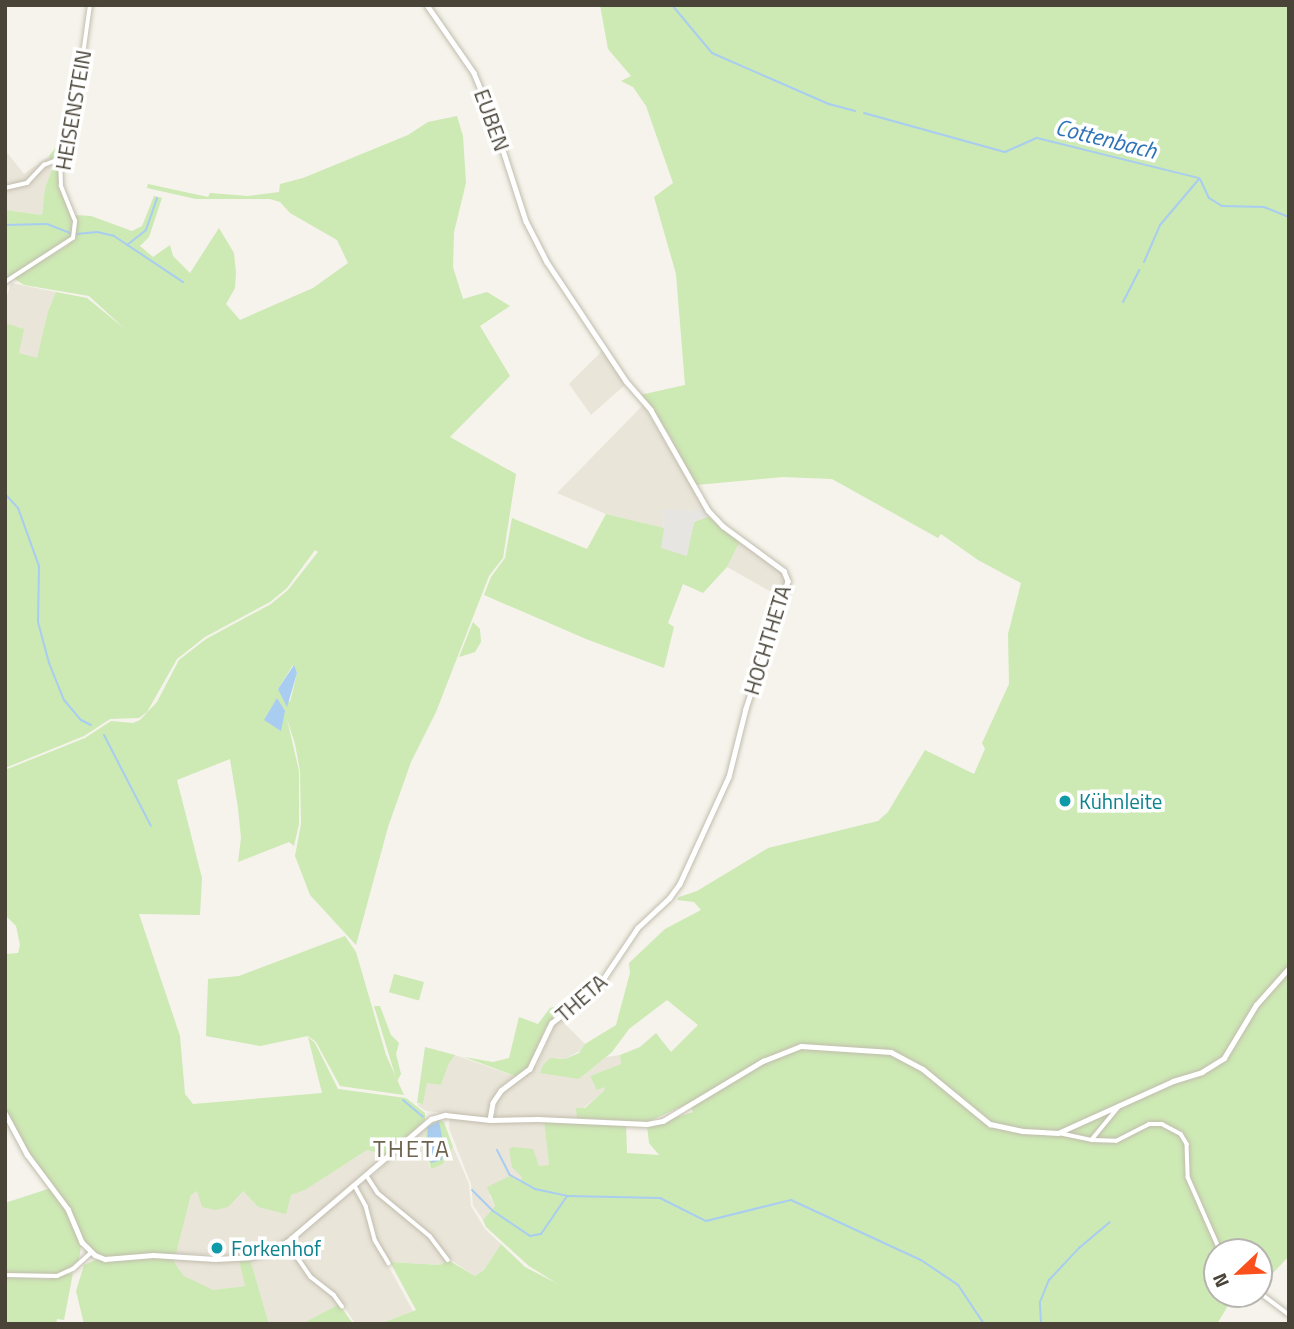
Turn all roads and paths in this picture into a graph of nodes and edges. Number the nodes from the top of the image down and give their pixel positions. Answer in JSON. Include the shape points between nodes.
{"nodes":[{"id":1,"x":90,"y":5,"type":"edge"},
{"id":2,"x":427,"y":5,"type":"edge"},
{"id":3,"x":61,"y":158,"type":"junction"},
{"id":4,"x":5,"y":188,"type":"edge"},
{"id":5,"x":537,"y":244,"type":"joint"},
{"id":6,"x":5,"y":282,"type":"edge"},
{"id":7,"x":670,"y":898,"type":"joint"},
{"id":8,"x":1289,"y":968,"type":"edge"},
{"id":9,"x":1120,"y":1105,"type":"junction"},
{"id":10,"x":5,"y":1113,"type":"edge"},
{"id":11,"x":490,"y":1120,"type":"junction"},
{"id":12,"x":1058,"y":1133,"type":"junction"},
{"id":13,"x":1092,"y":1140,"type":"junction"},
{"id":14,"x":367,"y":1176,"type":"junction"},
{"id":15,"x":355,"y":1186,"type":"junction"},
{"id":16,"x":1215,"y":1238,"type":"edge"},
{"id":17,"x":287,"y":1242,"type":"junction"},
{"id":18,"x":91,"y":1253,"type":"junction"},
{"id":19,"x":448,"y":1259,"type":"dead end"},
{"id":20,"x":389,"y":1263,"type":"dead end"},
{"id":21,"x":5,"y":1275,"type":"edge"},
{"id":22,"x":1273,"y":1303,"type":"edge"},
{"id":23,"x":342,"y":1306,"type":"dead end"},
{"id":24,"x":1289,"y":1315,"type":"edge"}],
"edges":[{"from":1,"to":3,"type":"street","name":"HEISENSTEIN"},
{"from":2,"to":5,"type":"street","name":"EUBEN","via":[[474,73]]},
{"from":3,"to":4,"type":"street","via":[[44,165],[27,183]]},
{"from":3,"to":6,"type":"street","name":"HEISENSTEIN","via":[[61,186],[75,221],[73,238]]},
{"from":5,"to":7,"type":"street","name":"HOCHTHETA","via":[[626,381],[651,410],[708,510],[784,571],[788,581],[729,777]]},
{"from":7,"to":11,"type":"street","name":"THETA","via":[[638,928],[597,989],[552,1023],[530,1069],[493,1103]]},
{"from":8,"to":9,"type":"street","via":[[1256,1005],[1224,1058],[1202,1072]]},
{"from":9,"to":12,"type":"street"},
{"from":9,"to":13,"type":"street"},
{"from":10,"to":18,"type":"street"},
{"from":11,"to":12,"type":"street","via":[[663,1121],[763,1061],[811,1046],[891,1052],[923,1069],[990,1124]]},
{"from":11,"to":14,"type":"street","via":[[445,1115],[431,1119]]},
{"from":12,"to":13,"type":"street"},
{"from":13,"to":16,"type":"street","via":[[1116,1141],[1149,1124],[1162,1124],[1181,1134],[1187,1144],[1188,1177]]},
{"from":14,"to":15,"type":"street"},
{"from":14,"to":19,"type":"street","via":[[378,1193],[430,1236]]},
{"from":15,"to":17,"type":"street"},
{"from":15,"to":20,"type":"street","via":[[363,1197],[375,1240]]},
{"from":17,"to":18,"type":"street","via":[[263,1254],[238,1258],[153,1255],[105,1259]]},
{"from":17,"to":23,"type":"street","via":[[311,1277]]},
{"from":18,"to":21,"type":"street","via":[[57,1276]]},
{"from":22,"to":24,"type":"street"}]}
